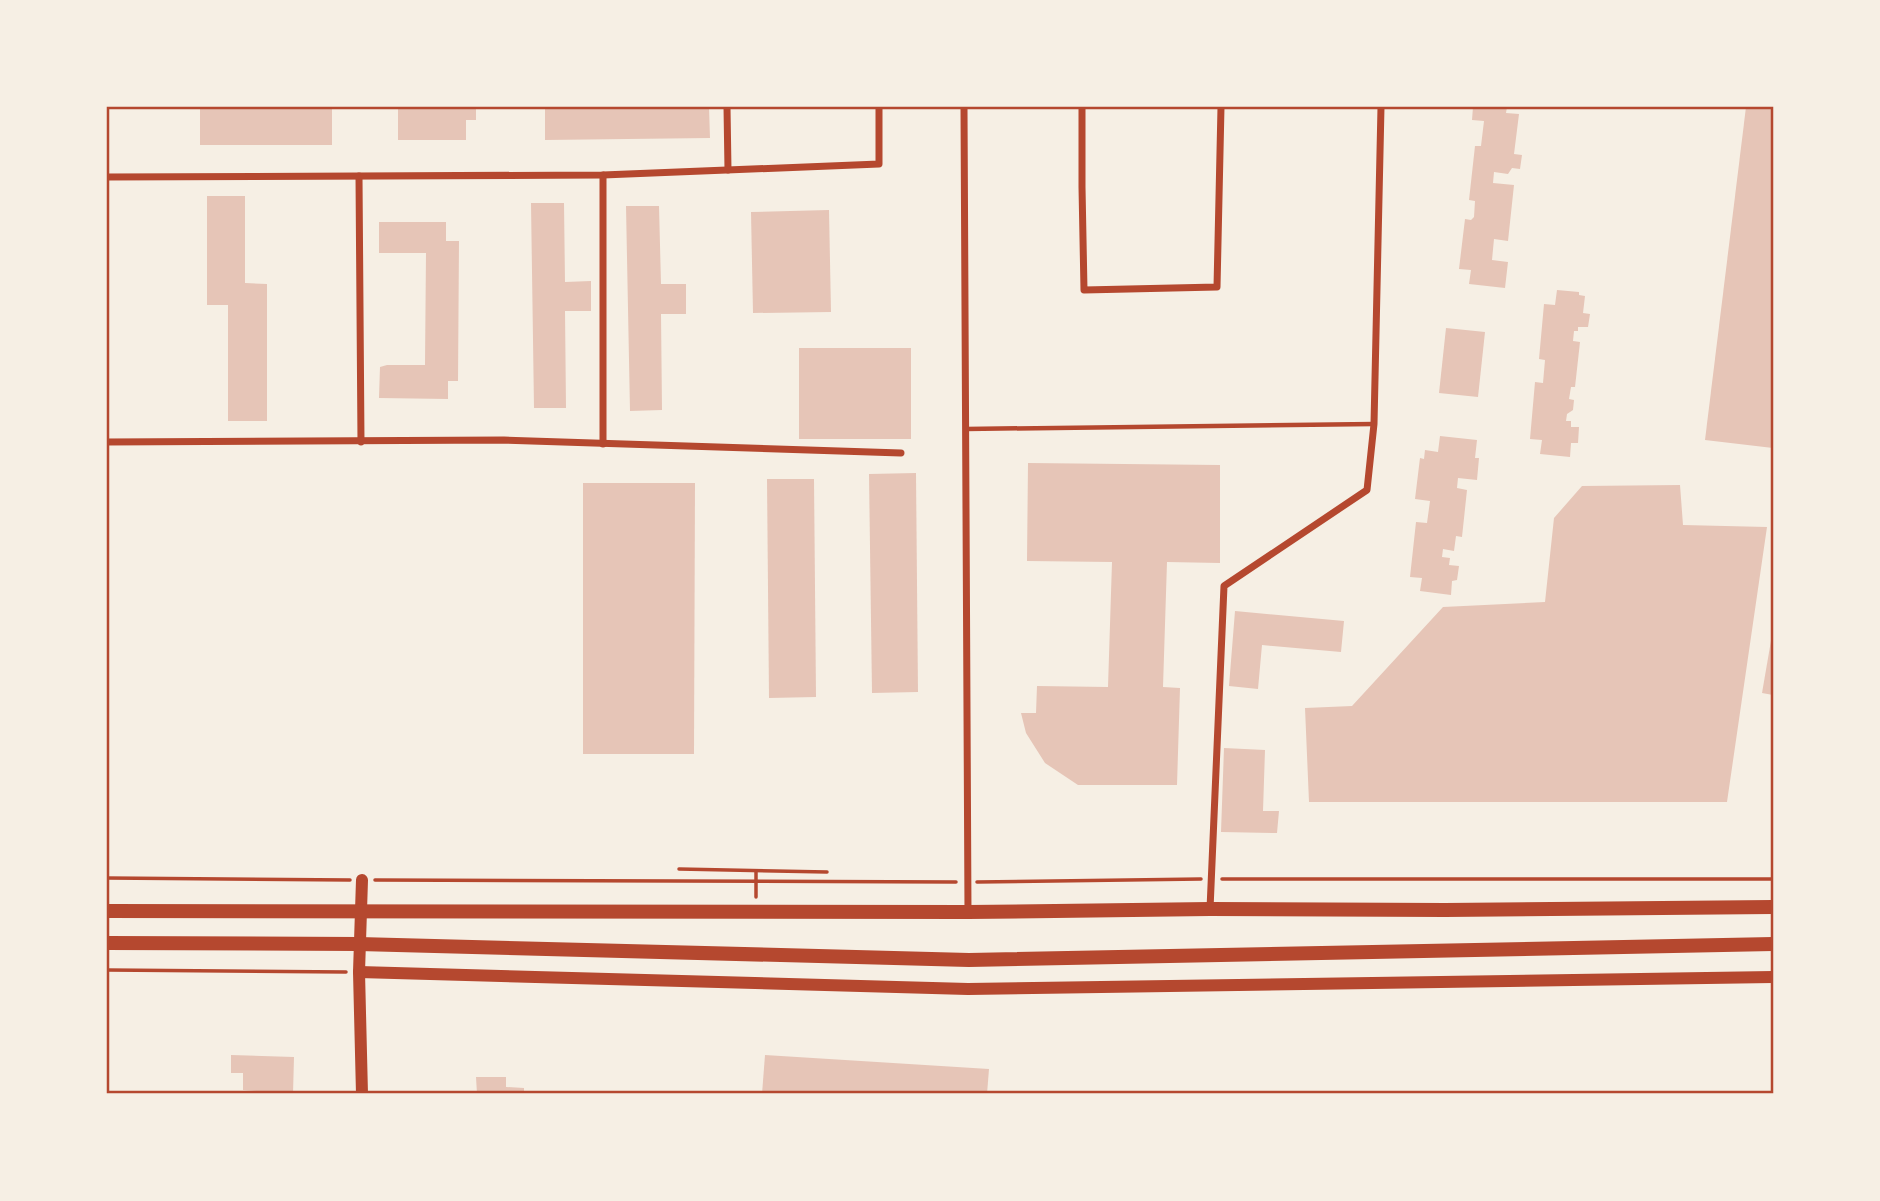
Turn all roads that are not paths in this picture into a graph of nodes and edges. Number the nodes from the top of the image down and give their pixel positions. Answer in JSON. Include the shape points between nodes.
{"nodes":[{"id":1,"x":727,"y":107,"type":"edge"},
{"id":2,"x":878,"y":107,"type":"edge"},
{"id":3,"x":964,"y":107,"type":"edge"},
{"id":4,"x":1082,"y":107,"type":"edge"},
{"id":5,"x":1221,"y":107,"type":"edge"},
{"id":6,"x":1381,"y":107,"type":"edge"},
{"id":7,"x":728,"y":170,"type":"junction"},
{"id":8,"x":603,"y":175,"type":"junction"},
{"id":9,"x":359,"y":176,"type":"junction"},
{"id":10,"x":107,"y":177,"type":"edge"},
{"id":11,"x":1374,"y":424,"type":"junction"},
{"id":12,"x":966,"y":429,"type":"junction"},
{"id":13,"x":107,"y":442,"type":"edge"},
{"id":14,"x":361,"y":442,"type":"junction"},
{"id":15,"x":603,"y":444,"type":"junction"},
{"id":16,"x":901,"y":453,"type":"dead end"},
{"id":17,"x":362,"y":880,"type":"road end"},
{"id":18,"x":1773,"y":907,"type":"edge"},
{"id":19,"x":1210,"y":909,"type":"junction"},
{"id":20,"x":107,"y":911,"type":"edge"},
{"id":21,"x":361,"y":912,"type":"junction"},
{"id":22,"x":968,"y":912,"type":"junction"},
{"id":23,"x":107,"y":943,"type":"edge"},
{"id":24,"x":359,"y":944,"type":"junction"},
{"id":25,"x":1773,"y":944,"type":"edge"},
{"id":26,"x":359,"y":972,"type":"junction"},
{"id":27,"x":1773,"y":977,"type":"edge"},
{"id":28,"x":362,"y":1094,"type":"edge"}],
"edges":[{"from":1,"to":7,"type":"street"},
{"from":2,"to":7,"type":"street","via":[[878,164]]},
{"from":3,"to":12,"type":"street"},
{"from":4,"to":5,"type":"street","via":[[1084,290],[1217,287]]},
{"from":6,"to":11,"type":"street"},
{"from":7,"to":8,"type":"street"},
{"from":8,"to":9,"type":"street"},
{"from":8,"to":15,"type":"street"},
{"from":9,"to":10,"type":"street"},
{"from":9,"to":14,"type":"street"},
{"from":11,"to":12,"type":"lane"},
{"from":11,"to":19,"type":"street","via":[[1367,490],[1224,586]]},
{"from":12,"to":22,"type":"street"},
{"from":13,"to":14,"type":"street"},
{"from":14,"to":15,"type":"street"},
{"from":15,"to":16,"type":"street"},
{"from":17,"to":21,"type":"street"},
{"from":18,"to":19,"type":"main road"},
{"from":19,"to":22,"type":"main road"},
{"from":20,"to":21,"type":"main road"},
{"from":21,"to":22,"type":"main road"},
{"from":21,"to":24,"type":"street"},
{"from":23,"to":24,"type":"main road"},
{"from":24,"to":25,"type":"main road","via":[[969,960]]},
{"from":24,"to":26,"type":"street"},
{"from":26,"to":27,"type":"street","via":[[968,989]]},
{"from":26,"to":28,"type":"street"}]}
